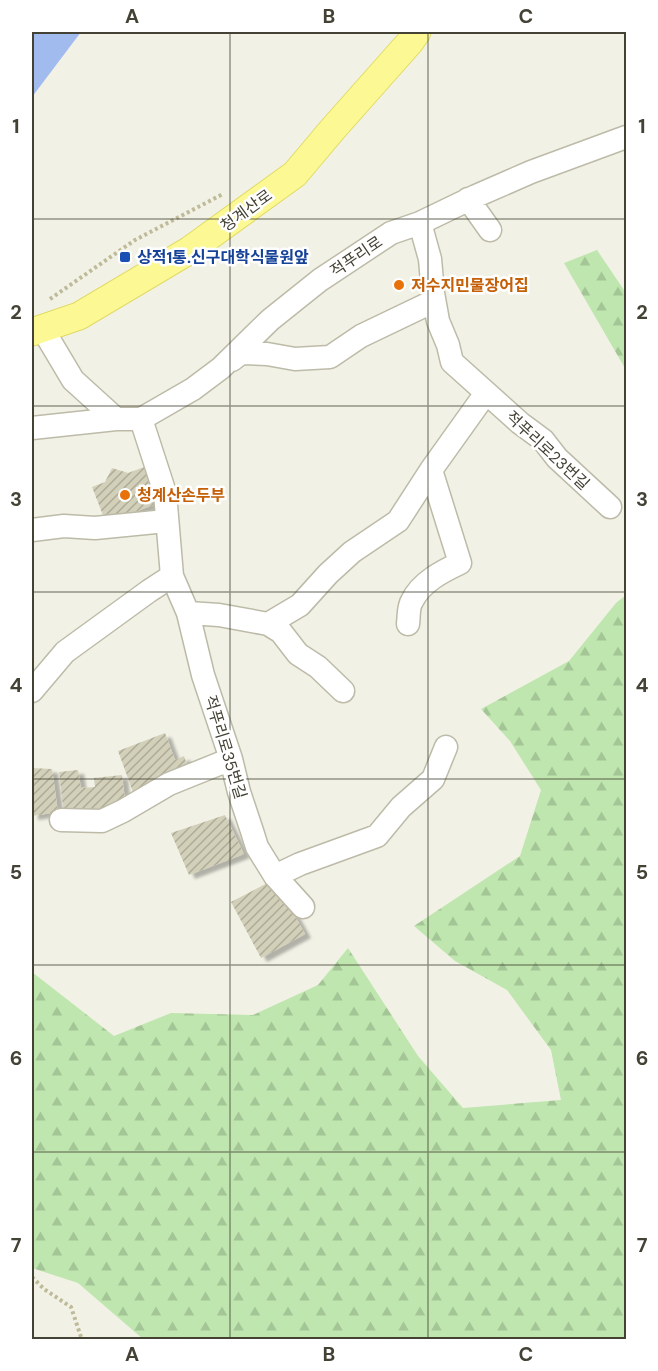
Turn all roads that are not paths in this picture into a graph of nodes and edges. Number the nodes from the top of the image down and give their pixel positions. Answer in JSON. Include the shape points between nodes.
{"nodes":[{"id":1,"x":417,"y":32,"type":"edge"},
{"id":2,"x":627,"y":137,"type":"edge"},
{"id":3,"x":468,"y":200,"type":"junction"},
{"id":4,"x":420,"y":223,"type":"junction"},
{"id":5,"x":490,"y":230,"type":"dead end"},
{"id":6,"x":434,"y":301,"type":"junction"},
{"id":7,"x":40,"y":321,"type":"edge"},
{"id":8,"x":221,"y":368,"type":"junction"},
{"id":9,"x":486,"y":393,"type":"junction"},
{"id":10,"x":141,"y":418,"type":"junction"},
{"id":11,"x":116,"y":419,"type":"junction"},
{"id":12,"x":32,"y":428,"type":"edge"},
{"id":13,"x":431,"y":470,"type":"junction"},
{"id":14,"x":610,"y":507,"type":"dead end"},
{"id":15,"x":166,"y":521,"type":"junction"},
{"id":16,"x":32,"y":530,"type":"edge"},
{"id":17,"x":172,"y":576,"type":"junction"},
{"id":18,"x":188,"y":613,"type":"junction"},
{"id":19,"x":268,"y":624,"type":"junction"},
{"id":20,"x":408,"y":624,"type":"dead end"},
{"id":21,"x":32,"y":691,"type":"edge"},
{"id":22,"x":343,"y":691,"type":"dead end"},
{"id":23,"x":446,"y":747,"type":"dead end"},
{"id":24,"x":231,"y":759,"type":"junction"},
{"id":25,"x":61,"y":820,"type":"dead end"},
{"id":26,"x":275,"y":876,"type":"junction"},
{"id":27,"x":303,"y":907,"type":"dead end"}],
"edges":[{"from":1,"to":7,"type":"main road","name":"청계산로","via":[[295,174],[190,250],[79,316]]},
{"from":2,"to":3,"type":"street","name":"적푸리로"},
{"from":3,"to":4,"type":"street","name":"적푸리로"},
{"from":3,"to":5,"type":"street"},
{"from":4,"to":6,"type":"street","name":"적푸리로23번길","via":[[430,259]]},
{"from":4,"to":8,"type":"street","name":"적푸리로","via":[[391,233],[320,280],[270,320]]},
{"from":6,"to":8,"type":"street","via":[[361,336],[330,357],[295,359],[241,353]]},
{"from":6,"to":9,"type":"street","name":"적푸리로23번길","via":[[452,363]]},
{"from":7,"to":11,"type":"street","via":[[73,380]]},
{"from":8,"to":10,"type":"street","name":"적푸리로"},
{"from":9,"to":13,"type":"street"},
{"from":9,"to":14,"type":"street","name":"적푸리로23번길","via":[[543,440]]},
{"from":10,"to":11,"type":"street","name":"적푸리로"},
{"from":10,"to":15,"type":"street","name":"적푸리로35번길","via":[[165,493]]},
{"from":11,"to":12,"type":"street","name":"적푸리로"},
{"from":13,"to":19,"type":"street","via":[[398,521],[352,552],[300,605]]},
{"from":13,"to":20,"type":"street","via":[[460,563],[440,572],[423,587],[411,602]]},
{"from":15,"to":16,"type":"street"},
{"from":15,"to":17,"type":"street","name":"적푸리로35번길"},
{"from":17,"to":18,"type":"street","name":"적푸리로35번길"},
{"from":17,"to":21,"type":"street","via":[[65,652]]},
{"from":18,"to":19,"type":"street"},
{"from":18,"to":24,"type":"street","name":"적푸리로35번길","via":[[203,675]]},
{"from":19,"to":22,"type":"street"},
{"from":23,"to":26,"type":"street","via":[[433,779],[376,836]]},
{"from":24,"to":25,"type":"street","via":[[169,784],[102,820]]},
{"from":24,"to":26,"type":"street","name":"적푸리로35번길","via":[[257,848]]},
{"from":26,"to":27,"type":"street","name":"적푸리로35번길"}]}
